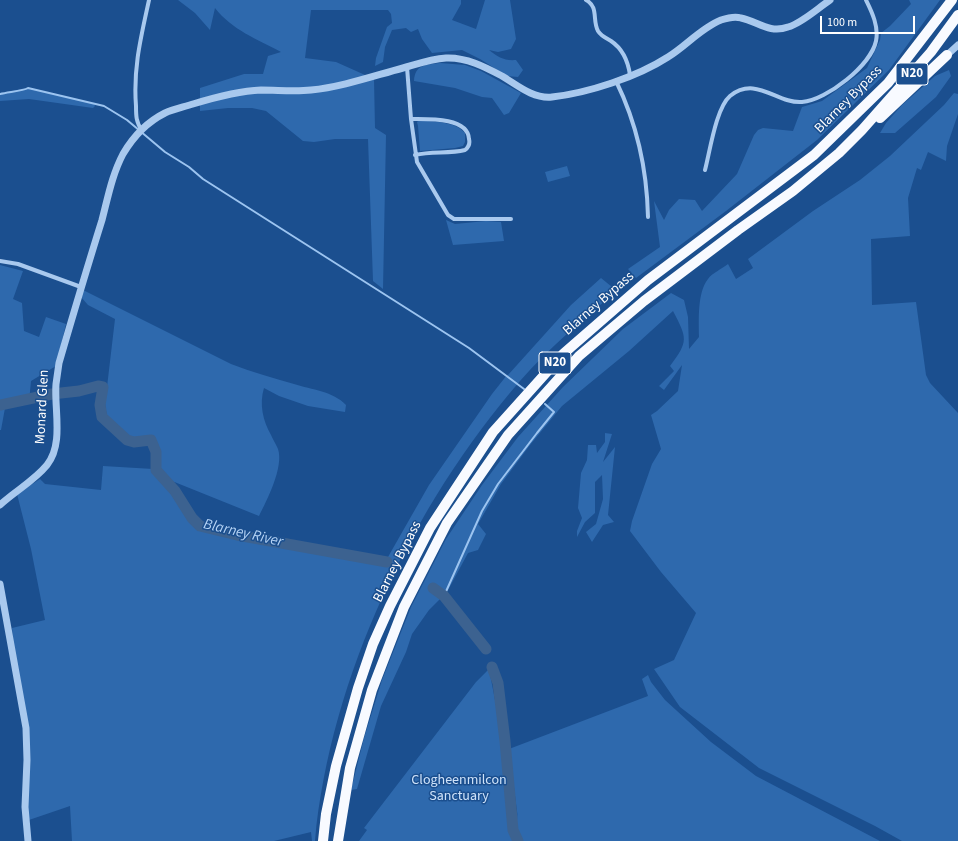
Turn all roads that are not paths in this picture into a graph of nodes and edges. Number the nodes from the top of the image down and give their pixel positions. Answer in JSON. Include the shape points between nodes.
{"nodes":[{"id":1,"x":149,"y":0,"type":"edge"},
{"id":2,"x":586,"y":0,"type":"edge"},
{"id":3,"x":830,"y":0,"type":"edge"},
{"id":4,"x":866,"y":0,"type":"edge"},
{"id":5,"x":952,"y":0,"type":"edge"},
{"id":6,"x":958,"y":15,"type":"edge"},
{"id":7,"x":958,"y":45,"type":"edge"},
{"id":8,"x":947,"y":55,"type":"joint"},
{"id":9,"x":407,"y":66,"type":"junction"},
{"id":10,"x":630,"y":75,"type":"junction"},
{"id":11,"x":616,"y":81,"type":"junction"},
{"id":12,"x":411,"y":119,"type":"junction"},
{"id":13,"x":862,"y":130,"type":"junction"},
{"id":14,"x":140,"y":131,"type":"junction"},
{"id":15,"x":415,"y":155,"type":"junction"},
{"id":16,"x":705,"y":170,"type":"dead end"},
{"id":17,"x":648,"y":217,"type":"dead end"},
{"id":18,"x":511,"y":219,"type":"dead end"},
{"id":19,"x":0,"y":261,"type":"edge"},
{"id":20,"x":81,"y":287,"type":"junction"},
{"id":21,"x":0,"y":505,"type":"edge"},
{"id":22,"x":0,"y":584,"type":"edge"},
{"id":23,"x":28,"y":841,"type":"edge"},
{"id":24,"x":323,"y":841,"type":"edge"},
{"id":25,"x":338,"y":841,"type":"edge"}],
"edges":[{"from":1,"to":14,"type":"street","via":[[136,66],[136,117]]},
{"from":2,"to":10,"type":"street","via":[[595,11],[599,33],[620,49],[628,63]]},
{"from":3,"to":10,"type":"street","name":"Monard Glen","via":[[790,27],[781,29],[764,27],[741,18],[720,21],[670,56]]},
{"from":4,"to":16,"type":"street","via":[[876,24],[876,41],[866,62],[841,84],[821,97],[802,102],[784,100],[758,89],[747,88],[730,96],[718,115]]},
{"from":5,"to":24,"type":"highway","name":"Blarney Bypass","number":"N20","via":[[888,83],[814,155],[648,280],[563,354],[494,432],[430,528],[373,644],[336,766]]},
{"from":6,"to":13,"type":"highway","number":"N20","via":[[931,52]]},
{"from":7,"to":8,"type":"street"},
{"from":8,"to":13,"type":"highway","number":"N20","via":[[879,119]]},
{"from":9,"to":11,"type":"street","name":"Monard Glen","via":[[447,58],[465,60],[502,76],[531,93],[550,97]]},
{"from":9,"to":12,"type":"street"},
{"from":9,"to":14,"type":"street","name":"Monard Glen","via":[[322,89],[230,94],[164,114]]},
{"from":10,"to":11,"type":"street","name":"Monard Glen"},
{"from":11,"to":17,"type":"street","via":[[638,138],[646,180]]},
{"from":12,"to":15,"type":"street"},
{"from":12,"to":15,"type":"street","via":[[425,118],[460,124],[469,134],[470,140],[465,150],[459,152]]},
{"from":13,"to":25,"type":"highway","name":"Blarney Bypass","number":"N20","via":[[793,191],[650,296],[579,356],[508,435],[447,523],[404,608],[372,690],[350,768]]},
{"from":14,"to":20,"type":"street","name":"Monard Glen","via":[[127,148],[113,177]]},
{"from":15,"to":18,"type":"street","via":[[451,218]]},
{"from":19,"to":20,"type":"street","via":[[18,264]]},
{"from":20,"to":21,"type":"street","name":"Monard Glen","via":[[59,363],[54,449],[48,464]]},
{"from":22,"to":23,"type":"street","via":[[26,728],[25,807]]}]}
